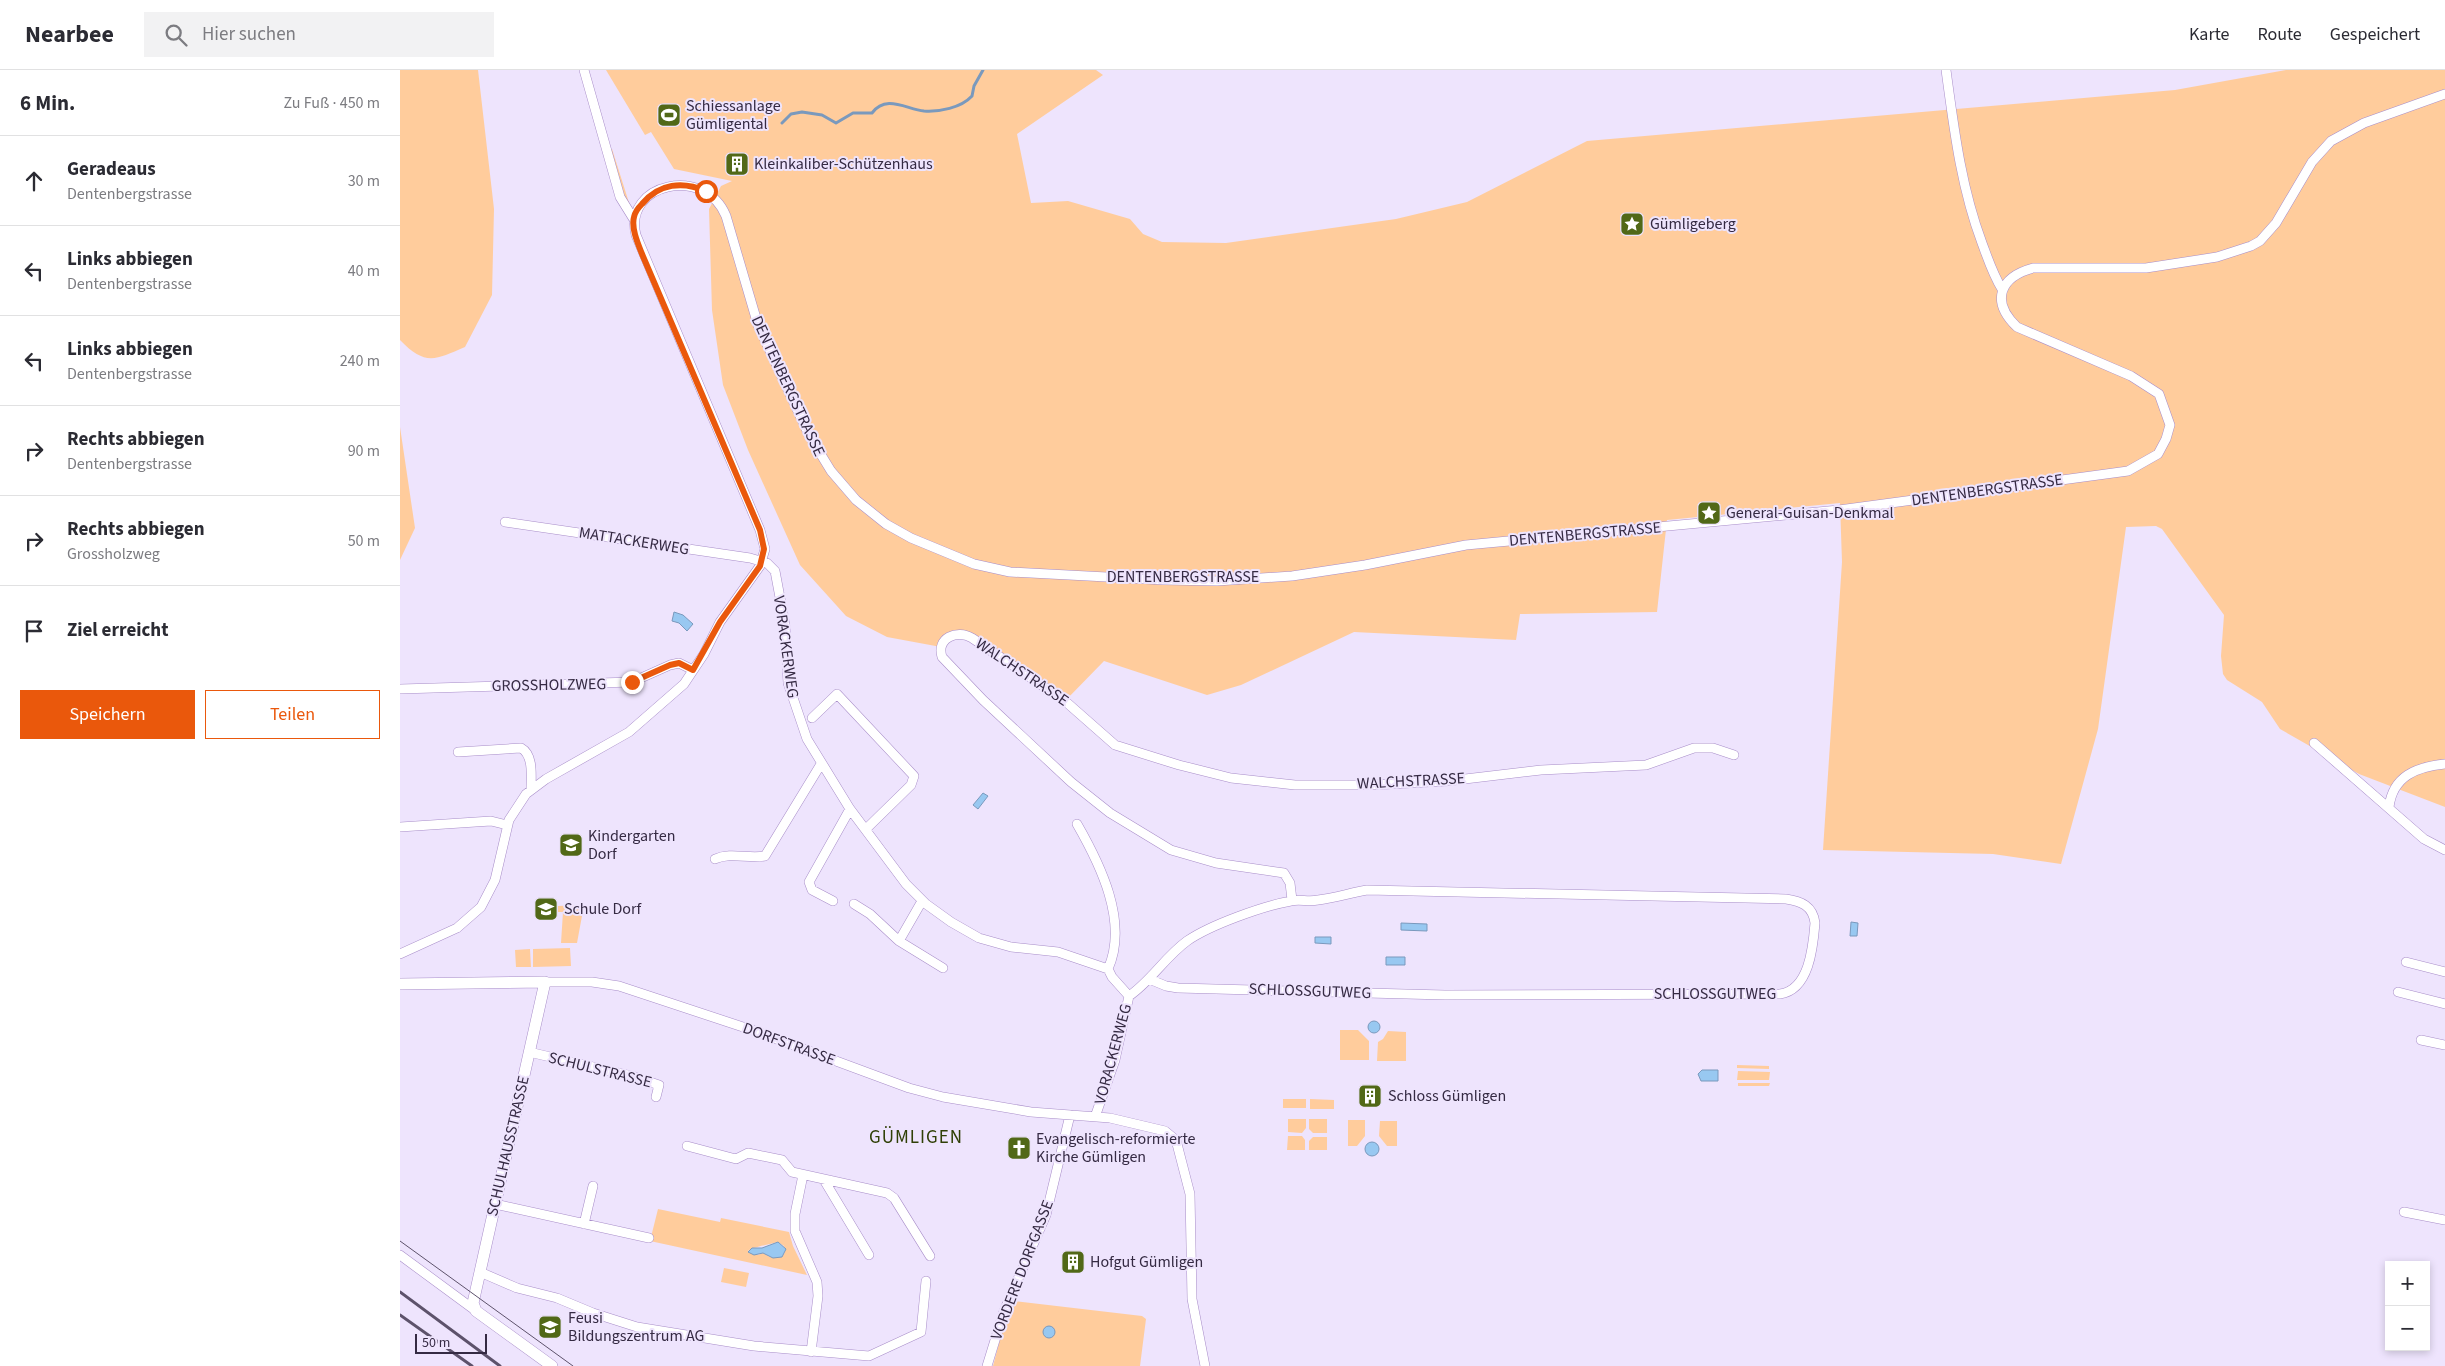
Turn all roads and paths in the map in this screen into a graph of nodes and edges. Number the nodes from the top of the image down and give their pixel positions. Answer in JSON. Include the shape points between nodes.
{"nodes":[{"id":1,"x":584,"y":70,"type":"edge"},
{"id":2,"x":1946,"y":70,"type":"edge"},
{"id":3,"x":2445,"y":94,"type":"edge"},
{"id":4,"x":633,"y":218,"type":"junction"},
{"id":5,"x":2002,"y":289,"type":"junction"},
{"id":6,"x":505,"y":522,"type":"dead end"},
{"id":7,"x":762,"y":561,"type":"junction"},
{"id":8,"x":693,"y":670,"type":"junction"},
{"id":9,"x":400,"y":689,"type":"edge"},
{"id":10,"x":812,"y":718,"type":"dead end"},
{"id":11,"x":2314,"y":743,"type":"dead end"},
{"id":12,"x":458,"y":752,"type":"dead end"},
{"id":13,"x":1734,"y":755,"type":"dead end"},
{"id":14,"x":821,"y":764,"type":"junction"},
{"id":15,"x":2445,"y":764,"type":"edge"},
{"id":16,"x":531,"y":790,"type":"junction"},
{"id":17,"x":2389,"y":807,"type":"junction"},
{"id":18,"x":850,"y":809,"type":"junction"},
{"id":19,"x":1077,"y":824,"type":"dead end"},
{"id":20,"x":508,"y":825,"type":"junction"},
{"id":21,"x":400,"y":826,"type":"edge"},
{"id":22,"x":866,"y":829,"type":"junction"},
{"id":23,"x":2445,"y":850,"type":"edge"},
{"id":24,"x":715,"y":858,"type":"dead end"},
{"id":25,"x":1292,"y":900,"type":"junction"},
{"id":26,"x":833,"y":901,"type":"dead end"},
{"id":27,"x":922,"y":901,"type":"junction"},
{"id":28,"x":854,"y":904,"type":"dead end"},
{"id":29,"x":899,"y":941,"type":"junction"},
{"id":30,"x":400,"y":954,"type":"edge"},
{"id":31,"x":2406,"y":962,"type":"dead end"},
{"id":32,"x":943,"y":968,"type":"dead end"},
{"id":33,"x":1108,"y":968,"type":"junction"},
{"id":34,"x":2445,"y":972,"type":"edge"},
{"id":35,"x":1149,"y":979,"type":"junction"},
{"id":36,"x":545,"y":982,"type":"junction"},
{"id":37,"x":400,"y":984,"type":"edge"},
{"id":38,"x":2398,"y":992,"type":"dead end"},
{"id":39,"x":1129,"y":996,"type":"junction"},
{"id":40,"x":2445,"y":1004,"type":"edge"},
{"id":41,"x":2421,"y":1040,"type":"dead end"},
{"id":42,"x":2445,"y":1045,"type":"edge"},
{"id":43,"x":529,"y":1052,"type":"junction"},
{"id":44,"x":656,"y":1098,"type":"dead end"},
{"id":45,"x":1070,"y":1115,"type":"junction"},
{"id":46,"x":1095,"y":1117,"type":"junction"},
{"id":47,"x":687,"y":1146,"type":"dead end"},
{"id":48,"x":803,"y":1175,"type":"junction"},
{"id":49,"x":824,"y":1180,"type":"junction"},
{"id":50,"x":593,"y":1186,"type":"dead end"},
{"id":51,"x":495,"y":1204,"type":"junction"},
{"id":52,"x":2404,"y":1212,"type":"dead end"},
{"id":53,"x":2445,"y":1220,"type":"edge"},
{"id":54,"x":584,"y":1224,"type":"junction"},
{"id":55,"x":649,"y":1238,"type":"dead end"},
{"id":56,"x":869,"y":1255,"type":"dead end"},
{"id":57,"x":400,"y":1256,"type":"edge"},
{"id":58,"x":930,"y":1256,"type":"dead end"},
{"id":59,"x":480,"y":1272,"type":"junction"},
{"id":60,"x":926,"y":1281,"type":"dead end"},
{"id":61,"x":476,"y":1310,"type":"junction"},
{"id":62,"x":811,"y":1352,"type":"junction"},
{"id":63,"x":552,"y":1366,"type":"edge"},
{"id":64,"x":986,"y":1366,"type":"edge"},
{"id":65,"x":1205,"y":1366,"type":"edge"}],
"edges":[{"from":1,"to":4,"type":"street","via":[[620,197]]},
{"from":2,"to":5,"type":"street","name":"DENTENBERGSTRASSE","via":[[1962,175],[1976,225]]},
{"from":3,"to":5,"type":"street","via":[[2364,123],[2331,141],[2312,162],[2276,223],[2251,246],[2217,257],[2154,267],[2033,268],[2012,277]]},
{"from":4,"to":5,"type":"street","name":"DENTENBERGSTRASSE","via":[[650,195],[673,185],[694,187],[719,202],[758,325],[809,435],[831,471],[856,500],[886,524],[911,538],[981,566],[1031,575],[1208,581],[1292,576],[1466,545],[1839,510],[2128,471],[2158,454],[2170,425],[2159,394],[2131,376],[2017,326],[2004,310]]},
{"from":4,"to":7,"type":"street","via":[[642,254],[760,530],[764,549]]},
{"from":6,"to":7,"type":"street","name":"MATTACKERWEG"},
{"from":7,"to":8,"type":"street","via":[[720,622]]},
{"from":7,"to":14,"type":"street","name":"VORACKERWEG","via":[[775,571],[785,624],[788,683],[802,730]]},
{"from":8,"to":9,"type":"street","name":"GROSSHOLZWEG","via":[[679,663],[632,682]]},
{"from":8,"to":16,"type":"street","via":[[684,684],[629,732]]},
{"from":10,"to":22,"type":"street","via":[[837,694],[914,776],[911,785]]},
{"from":11,"to":17,"type":"street"},
{"from":12,"to":16,"type":"street","via":[[526,750],[530,757]]},
{"from":13,"to":25,"type":"street","name":"WALCHSTRASSE","via":[[1714,748],[1694,748],[1646,765],[1542,770],[1448,781],[1296,785],[1231,778],[1179,766],[1115,745],[1065,701],[972,638],[954,634],[944,640],[942,657],[983,700],[1071,782],[1110,813],[1171,850],[1216,863],[1284,874],[1289,879]]},
{"from":14,"to":18,"type":"street","name":"VORACKERWEG"},
{"from":14,"to":24,"type":"street","via":[[765,856],[725,855]]},
{"from":15,"to":17,"type":"street","via":[[2412,772],[2400,781],[2391,792]]},
{"from":16,"to":20,"type":"street","via":[[521,800]]},
{"from":17,"to":23,"type":"street","via":[[2424,839]]},
{"from":18,"to":22,"type":"street","name":"VORACKERWEG"},
{"from":18,"to":26,"type":"street","via":[[809,882],[812,890]]},
{"from":19,"to":33,"type":"street","via":[[1111,898],[1114,924]]},
{"from":20,"to":21,"type":"street","via":[[491,821]]},
{"from":20,"to":30,"type":"street","via":[[496,880],[481,907],[457,928]]},
{"from":22,"to":27,"type":"street","name":"VORACKERWEG","via":[[882,855]]},
{"from":25,"to":35,"type":"street","via":[[1198,934],[1167,958]]},
{"from":25,"to":35,"type":"street","name":"SCHLOSSGUTWEG","via":[[1317,901],[1367,890],[1786,899],[1808,907],[1815,924],[1803,981],[1793,991],[1780,994],[1444,995],[1178,988]]},
{"from":27,"to":29,"type":"street"},
{"from":27,"to":33,"type":"street","name":"VORACKERWEG","via":[[979,938],[1011,947],[1058,952]]},
{"from":28,"to":29,"type":"street"},
{"from":29,"to":32,"type":"street"},
{"from":31,"to":34,"type":"street"},
{"from":33,"to":39,"type":"street","name":"VORACKERWEG","via":[[1112,978]]},
{"from":35,"to":39,"type":"street"},
{"from":36,"to":37,"type":"street","name":"DORFSTRASSE"},
{"from":36,"to":43,"type":"street","name":"SCHULHAUSSTRASSE"},
{"from":36,"to":45,"type":"street","name":"DORFSTRASSE","via":[[592,982],[619,986],[755,1031],[909,1088],[993,1106]]},
{"from":38,"to":40,"type":"street"},
{"from":39,"to":46,"type":"street","name":"VORACKERWEG","via":[[1114,1060]]},
{"from":41,"to":42,"type":"street"},
{"from":43,"to":44,"type":"street","name":"SCHULSTRASSE","via":[[659,1085]]},
{"from":43,"to":51,"type":"street","name":"SCHULHAUSSTRASSE"},
{"from":45,"to":46,"type":"street","name":"DORFSTRASSE"},
{"from":45,"to":64,"type":"street","name":"VORDERE DORFGASSE","via":[[1046,1215],[1004,1311]]},
{"from":46,"to":65,"type":"street","name":"DORFSTRASSE","via":[[1147,1125],[1173,1137],[1190,1194],[1192,1299]]},
{"from":47,"to":48,"type":"street","via":[[736,1159],[748,1153],[782,1160],[792,1172]]},
{"from":48,"to":49,"type":"street"},
{"from":48,"to":62,"type":"street","via":[[795,1231],[816,1282],[818,1296]]},
{"from":49,"to":56,"type":"street"},
{"from":49,"to":58,"type":"street","via":[[887,1193],[894,1198]]},
{"from":50,"to":54,"type":"street"},
{"from":51,"to":54,"type":"street"},
{"from":51,"to":59,"type":"street","name":"SCHULHAUSSTRASSE"},
{"from":52,"to":53,"type":"street"},
{"from":54,"to":55,"type":"street"},
{"from":57,"to":61,"type":"street"},
{"from":59,"to":61,"type":"street","name":"SCHULHAUSSTRASSE","via":[[473,1303]]},
{"from":59,"to":62,"type":"street","via":[[517,1288],[557,1298],[637,1327]]},
{"from":60,"to":62,"type":"street","via":[[921,1332],[869,1356]]},
{"from":61,"to":63,"type":"street"}]}
